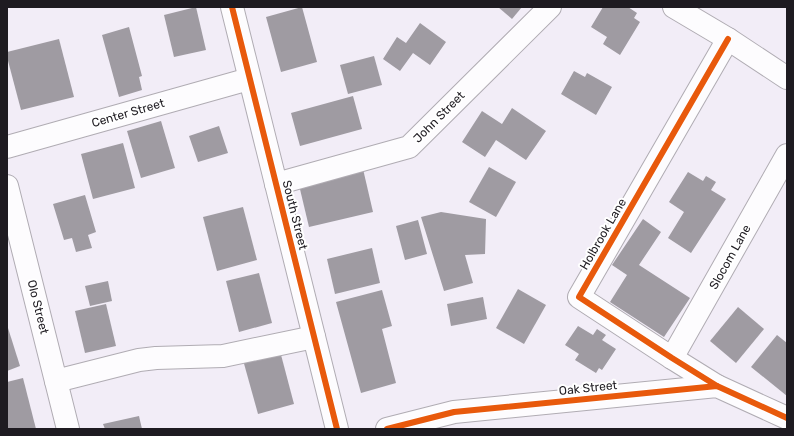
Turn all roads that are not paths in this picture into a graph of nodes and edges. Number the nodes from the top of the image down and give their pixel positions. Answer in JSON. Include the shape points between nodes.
{"nodes":[{"id":1,"x":232,"y":7,"type":"edge"},
{"id":2,"x":550,"y":7,"type":"edge"},
{"id":3,"x":674,"y":7,"type":"edge"},
{"id":4,"x":728,"y":39,"type":"junction"},
{"id":5,"x":787,"y":78,"type":"edge"},
{"id":6,"x":249,"y":79,"type":"junction"},
{"id":7,"x":7,"y":147,"type":"edge"},
{"id":8,"x":787,"y":155,"type":"edge"},
{"id":9,"x":276,"y":184,"type":"junction"},
{"id":10,"x":7,"y":186,"type":"edge"},
{"id":11,"x":314,"y":337,"type":"junction"},
{"id":12,"x":672,"y":358,"type":"junction"},
{"id":13,"x":56,"y":380,"type":"junction"},
{"id":14,"x":717,"y":386,"type":"junction"},
{"id":15,"x":787,"y":418,"type":"edge"},
{"id":16,"x":68,"y":429,"type":"edge"},
{"id":17,"x":337,"y":429,"type":"edge"},
{"id":18,"x":387,"y":429,"type":"edge"}],
"edges":[{"from":1,"to":6,"type":"street","name":"South Street"},
{"from":2,"to":9,"type":"street","name":"John Street","via":[[410,147]]},
{"from":3,"to":4,"type":"street"},
{"from":4,"to":5,"type":"street"},
{"from":4,"to":12,"type":"street","name":"Holbrook Lane","via":[[579,297]]},
{"from":6,"to":7,"type":"street","name":"Center Street"},
{"from":6,"to":9,"type":"street","name":"South Street"},
{"from":8,"to":12,"type":"street","name":"Slocom Lane"},
{"from":9,"to":11,"type":"street","name":"South Street"},
{"from":10,"to":13,"type":"street","name":"Olo Street"},
{"from":11,"to":13,"type":"street","via":[[223,356],[139,360]]},
{"from":11,"to":17,"type":"street","name":"South Street"},
{"from":12,"to":14,"type":"street","name":"Holbrook Lane"},
{"from":13,"to":16,"type":"street","name":"Olo Street"},
{"from":14,"to":15,"type":"street"},
{"from":14,"to":18,"type":"street","name":"Oak Street","via":[[454,412]]}]}
